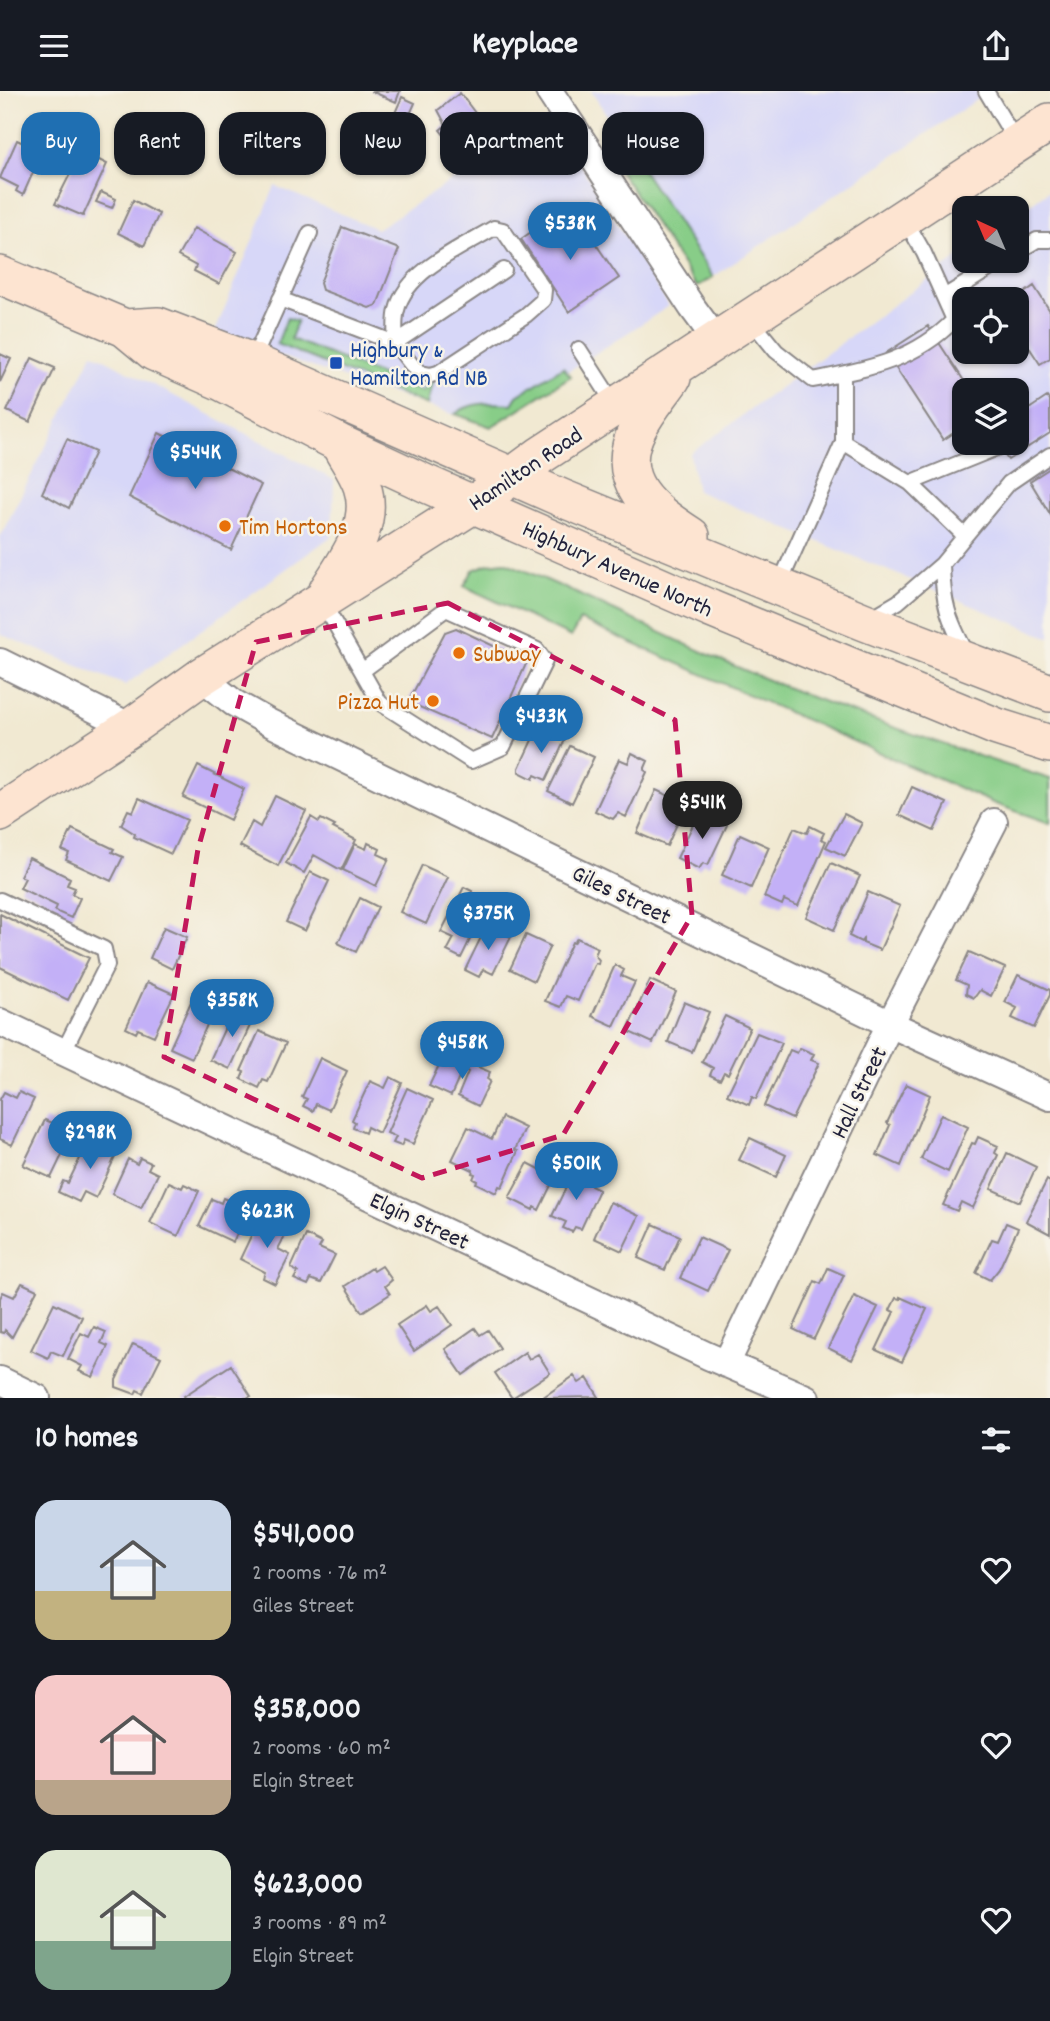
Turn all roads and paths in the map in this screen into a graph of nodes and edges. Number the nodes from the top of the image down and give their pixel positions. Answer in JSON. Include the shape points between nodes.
{"nodes":[{"id":1,"x":548,"y":91,"type":"edge"},
{"id":2,"x":986,"y":91,"type":"edge"},
{"id":3,"x":1050,"y":122,"type":"edge"},
{"id":4,"x":1017,"y":143,"type":"junction"},
{"id":5,"x":904,"y":218,"type":"junction"},
{"id":6,"x":310,"y":233,"type":"dead end"},
{"id":7,"x":1050,"y":240,"type":"edge"},
{"id":8,"x":1029,"y":245,"type":"edge"},
{"id":9,"x":504,"y":270,"type":"dead end"},
{"id":10,"x":983,"y":273,"type":"edge"},
{"id":11,"x":0,"y":275,"type":"edge"},
{"id":12,"x":944,"y":297,"type":"junction"},
{"id":13,"x":280,"y":299,"type":"junction"},
{"id":14,"x":750,"y":319,"type":"junction"},
{"id":15,"x":125,"y":328,"type":"junction"},
{"id":16,"x":717,"y":341,"type":"junction"},
{"id":17,"x":395,"y":343,"type":"junction"},
{"id":18,"x":579,"y":349,"type":"dead end"},
{"id":19,"x":252,"y":362,"type":"junction"},
{"id":20,"x":681,"y":363,"type":"junction"},
{"id":21,"x":843,"y":374,"type":"junction"},
{"id":22,"x":616,"y":406,"type":"junction"},
{"id":23,"x":843,"y":442,"type":"junction"},
{"id":24,"x":339,"y":443,"type":"junction"},
{"id":25,"x":979,"y":455,"type":"edge"},
{"id":26,"x":1050,"y":455,"type":"edge"},
{"id":27,"x":512,"y":476,"type":"junction"},
{"id":28,"x":910,"y":483,"type":"junction"},
{"id":29,"x":474,"y":504,"type":"junction"},
{"id":30,"x":965,"y":536,"type":"junction"},
{"id":31,"x":942,"y":564,"type":"junction"},
{"id":32,"x":766,"y":582,"type":"junction"},
{"id":33,"x":321,"y":600,"type":"junction"},
{"id":34,"x":865,"y":622,"type":"junction"},
{"id":35,"x":0,"y":663,"type":"edge"},
{"id":36,"x":971,"y":663,"type":"junction"},
{"id":37,"x":362,"y":671,"type":"junction"},
{"id":38,"x":201,"y":677,"type":"junction"},
{"id":39,"x":1050,"y":693,"type":"edge"},
{"id":40,"x":131,"y":727,"type":"junction"},
{"id":41,"x":1050,"y":744,"type":"edge"},
{"id":42,"x":0,"y":813,"type":"edge"},
{"id":43,"x":994,"y":822,"type":"dead end"},
{"id":44,"x":0,"y":900,"type":"edge"},
{"id":45,"x":0,"y":1023,"type":"edge"},
{"id":46,"x":890,"y":1024,"type":"junction"},
{"id":47,"x":63,"y":1052,"type":"junction"},
{"id":48,"x":1050,"y":1097,"type":"edge"},
{"id":49,"x":726,"y":1364,"type":"junction"},
{"id":50,"x":0,"y":1380,"type":"edge"},
{"id":51,"x":37,"y":1398,"type":"edge"},
{"id":52,"x":806,"y":1398,"type":"edge"}],
"edges":[{"from":1,"to":16,"type":"street"},
{"from":2,"to":4,"type":"lane"},
{"from":3,"to":4,"type":"main road","name":"Hamilton Road"},
{"from":4,"to":5,"type":"main road","name":"Hamilton Road"},
{"from":5,"to":12,"type":"lane"},
{"from":5,"to":14,"type":"main road","name":"Hamilton Road"},
{"from":6,"to":13,"type":"lane"},
{"from":7,"to":8,"type":"lane"},
{"from":9,"to":17,"type":"lane"},
{"from":10,"to":12,"type":"lane"},
{"from":11,"to":15,"type":"main road","name":"Highbury Avenue North"},
{"from":12,"to":21,"type":"lane","via":[[954,320],[936,338],[891,362]]},
{"from":13,"to":17,"type":"lane"},
{"from":13,"to":19,"type":"lane"},
{"from":14,"to":16,"type":"main road","name":"Hamilton Road"},
{"from":14,"to":21,"type":"lane","via":[[776,351],[813,380]]},
{"from":15,"to":19,"type":"main road","name":"Highbury Avenue North","via":[[158,326]]},
{"from":15,"to":24,"type":"main road","name":"Highbury Avenue North","via":[[154,352]]},
{"from":16,"to":20,"type":"main road","name":"Hamilton Road"},
{"from":17,"to":17,"type":"lane","via":[[397,311],[406,288],[424,271],[494,228],[503,230],[544,290],[543,300],[526,315],[438,373],[421,373]]},
{"from":18,"to":22,"type":"lane"},
{"from":19,"to":27,"type":"main road","name":"Highbury Avenue North"},
{"from":20,"to":22,"type":"main road","name":"Hamilton Road"},
{"from":20,"to":32,"type":"main road","via":[[630,446],[634,487],[676,526]]},
{"from":21,"to":23,"type":"lane"},
{"from":22,"to":27,"type":"main road","name":"Hamilton Road"},
{"from":23,"to":28,"type":"lane"},
{"from":23,"to":32,"type":"lane"},
{"from":24,"to":29,"type":"main road","name":"Highbury Avenue North"},
{"from":24,"to":33,"type":"main road","via":[[362,486],[365,518],[346,563]]},
{"from":25,"to":28,"type":"lane"},
{"from":26,"to":30,"type":"lane","via":[[1009,483]]},
{"from":27,"to":29,"type":"main road","name":"Hamilton Road"},
{"from":27,"to":32,"type":"main road","name":"Highbury Avenue North"},
{"from":28,"to":30,"type":"lane"},
{"from":29,"to":33,"type":"main road","name":"Hamilton Road"},
{"from":29,"to":41,"type":"main road","name":"Highbury Avenue North","via":[[711,610],[997,727]]},
{"from":30,"to":31,"type":"lane"},
{"from":31,"to":34,"type":"lane","via":[[898,602]]},
{"from":31,"to":36,"type":"lane","via":[[949,619]]},
{"from":32,"to":34,"type":"main road","name":"Highbury Avenue North"},
{"from":33,"to":37,"type":"lane"},
{"from":33,"to":38,"type":"main road","name":"Hamilton Road"},
{"from":34,"to":36,"type":"main road","name":"Highbury Avenue North"},
{"from":35,"to":40,"type":"street"},
{"from":36,"to":39,"type":"main road","name":"Highbury Avenue North"},
{"from":37,"to":37,"type":"lane","via":[[380,703],[471,761],[503,747],[545,661],[537,650],[446,609]]},
{"from":38,"to":40,"type":"main road","name":"Hamilton Road"},
{"from":38,"to":46,"type":"street","name":"Giles Street","via":[[268,722]]},
{"from":40,"to":42,"type":"main road","name":"Hamilton Road"},
{"from":43,"to":46,"type":"street","name":"Hall Street"},
{"from":44,"to":47,"type":"lane","via":[[104,949],[107,965]]},
{"from":45,"to":47,"type":"street","name":"Elgin Street"},
{"from":46,"to":48,"type":"street","name":"Giles Street"},
{"from":46,"to":49,"type":"street","name":"Hall Street"},
{"from":47,"to":49,"type":"street","name":"Elgin Street"},
{"from":49,"to":52,"type":"street","name":"Elgin Street"},
{"from":50,"to":51,"type":"street"}]}
